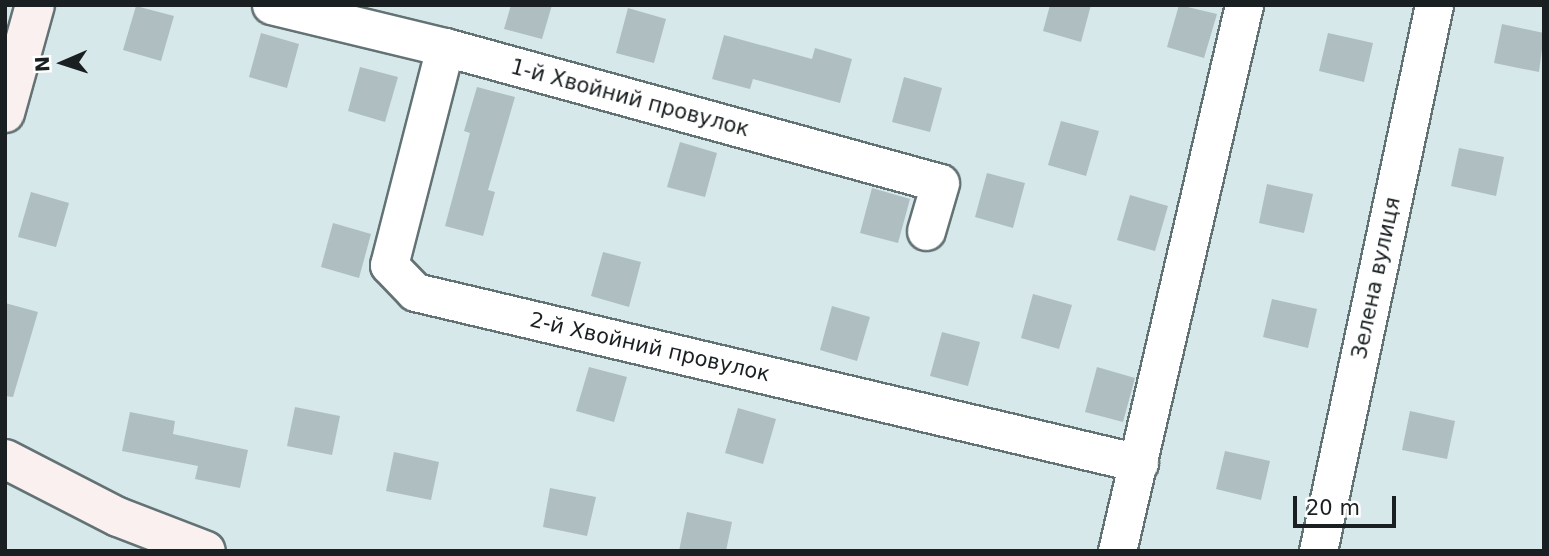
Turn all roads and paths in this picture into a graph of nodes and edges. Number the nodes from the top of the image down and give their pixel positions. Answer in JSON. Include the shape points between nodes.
{"nodes":[{"id":1,"x":35,"y":5,"type":"edge"},
{"id":2,"x":271,"y":5,"type":"edge"},
{"id":3,"x":1244,"y":5,"type":"edge"},
{"id":4,"x":1434,"y":5,"type":"edge"},
{"id":5,"x":445,"y":47,"type":"junction"},
{"id":6,"x":5,"y":113,"type":"edge"},
{"id":7,"x":926,"y":231,"type":"dead end"},
{"id":8,"x":5,"y":459,"type":"edge"},
{"id":9,"x":1139,"y":463,"type":"junction"},
{"id":10,"x":206,"y":551,"type":"edge"},
{"id":11,"x":1117,"y":551,"type":"edge"},
{"id":12,"x":1318,"y":551,"type":"edge"}],
"edges":[{"from":1,"to":6,"type":"main road"},
{"from":2,"to":5,"type":"street","name":"1-й Хвойний провулок"},
{"from":3,"to":9,"type":"street"},
{"from":4,"to":12,"type":"street","name":"Зелена вулиця"},
{"from":5,"to":7,"type":"street","name":"1-й Хвойний провулок","via":[[940,183]]},
{"from":5,"to":9,"type":"street","name":"2-й Хвойний провулок","via":[[389,265],[415,292]]},
{"from":8,"to":10,"type":"main road","via":[[118,517]]},
{"from":9,"to":11,"type":"street"}]}
